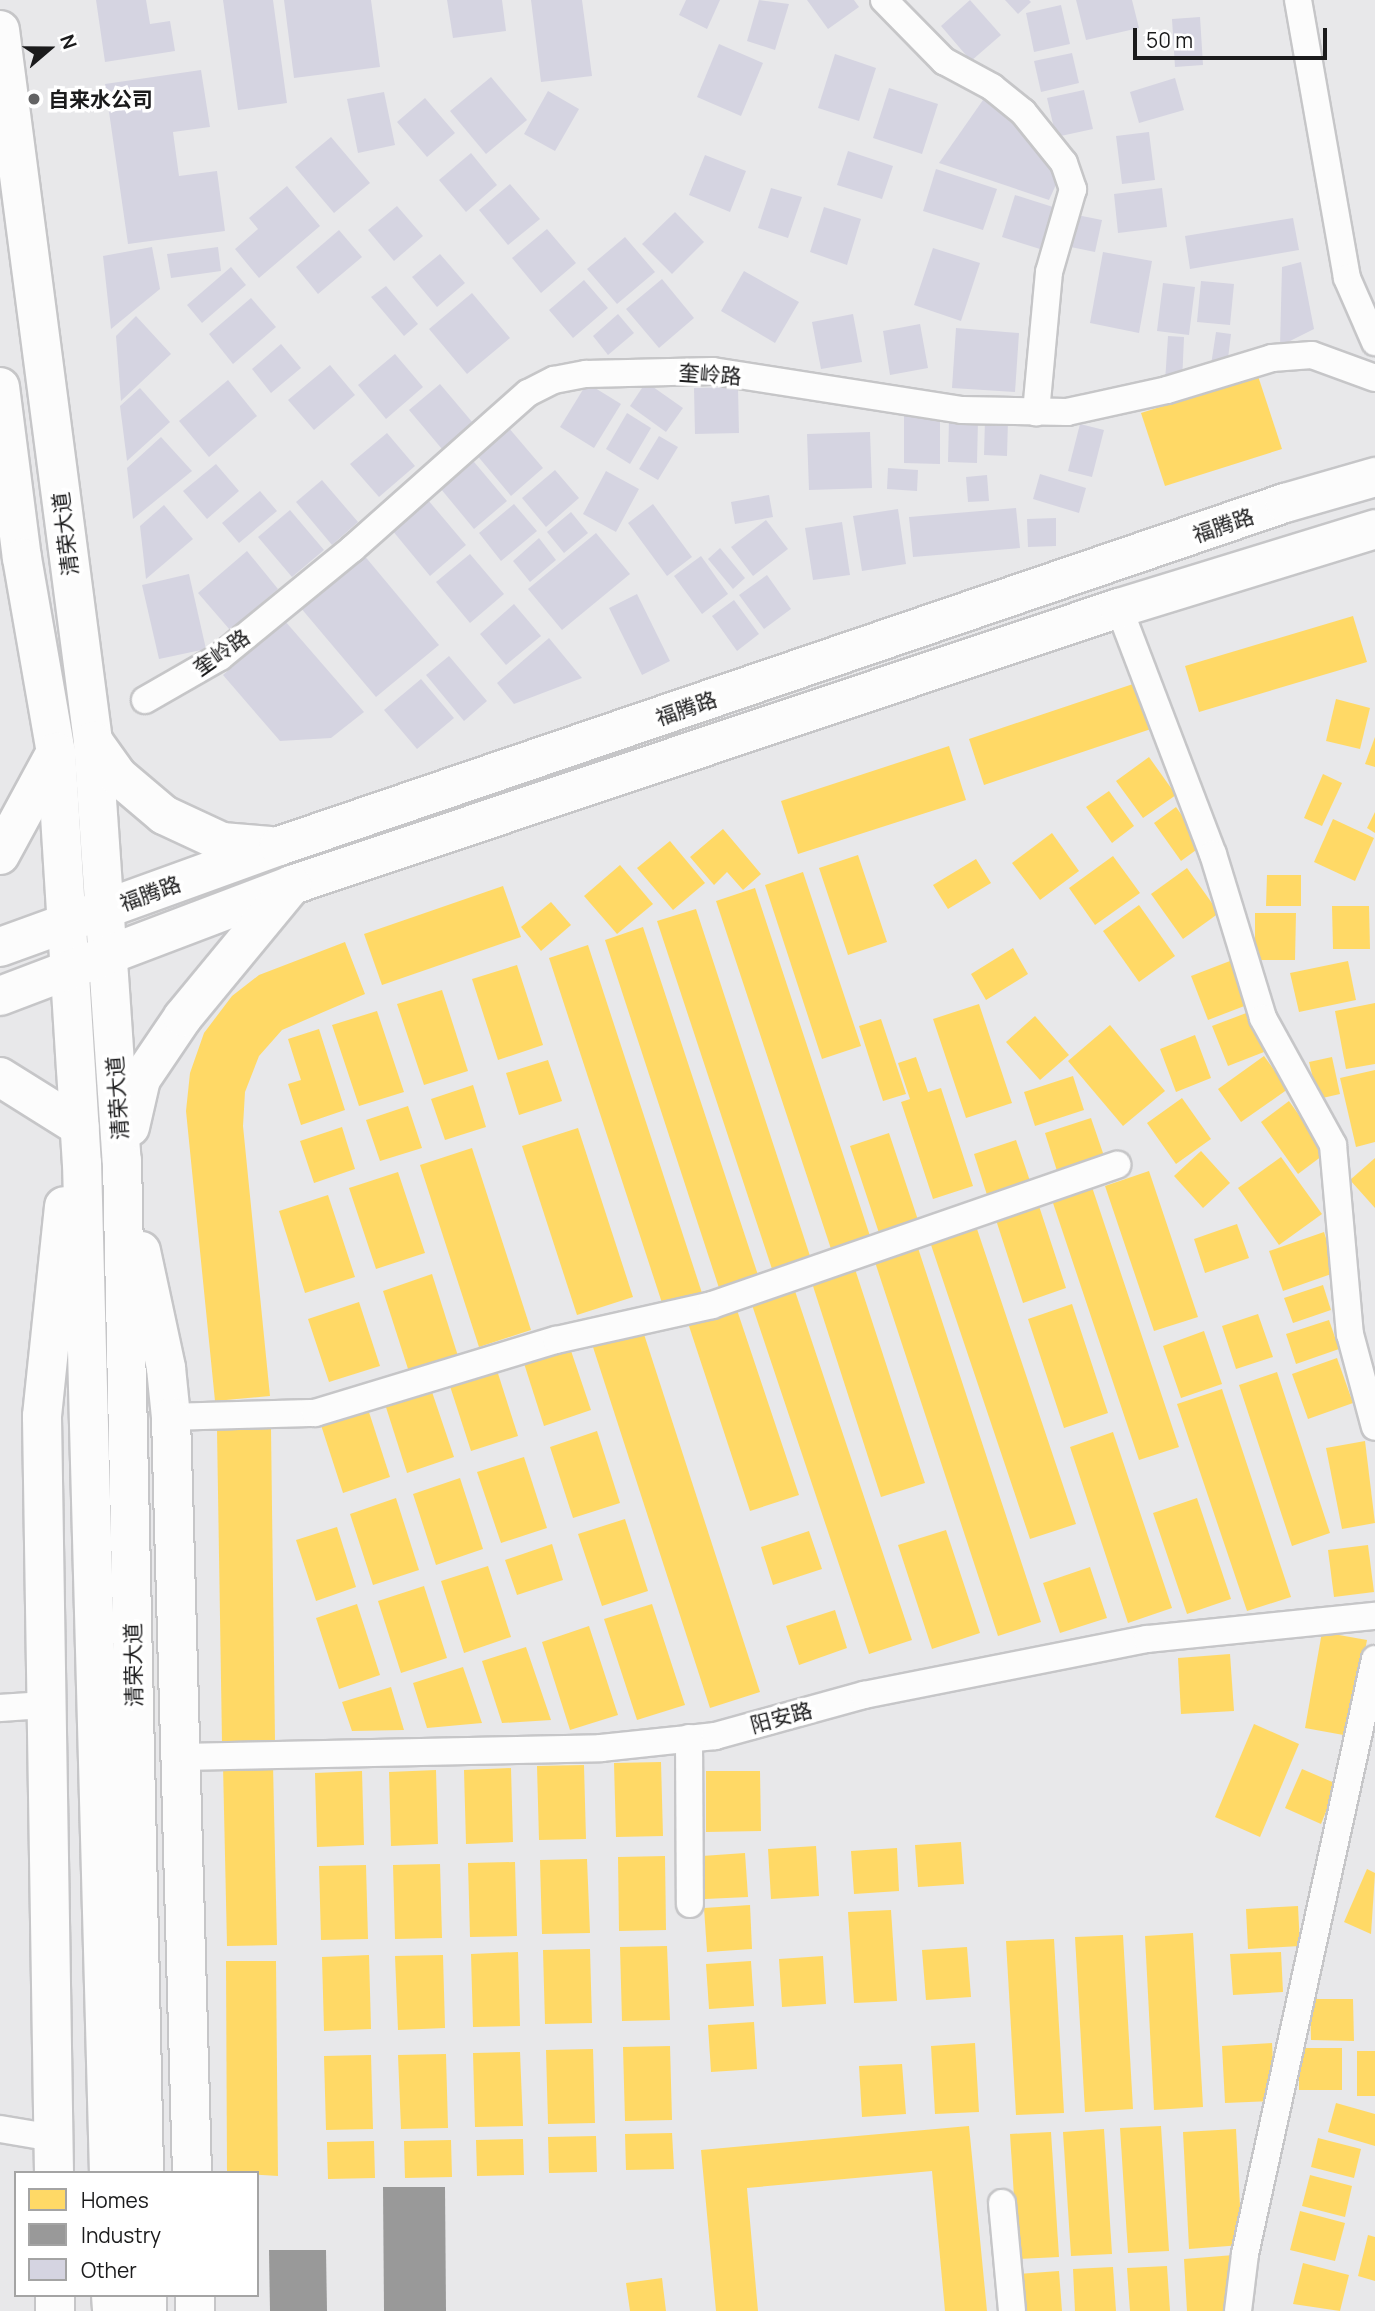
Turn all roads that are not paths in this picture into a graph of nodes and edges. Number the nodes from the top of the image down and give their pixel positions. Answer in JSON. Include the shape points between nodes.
{"nodes":[{"id":1,"x":884,"y":0,"type":"edge"},
{"id":2,"x":1298,"y":0,"type":"edge"},
{"id":3,"x":0,"y":30,"type":"edge"},
{"id":4,"x":1375,"y":342,"type":"edge"},
{"id":5,"x":1375,"y":378,"type":"edge"},
{"id":6,"x":0,"y":387,"type":"edge"},
{"id":7,"x":1036,"y":412,"type":"junction"},
{"id":8,"x":1375,"y":477,"type":"edge"},
{"id":9,"x":1375,"y":528,"type":"edge"},
{"id":10,"x":1119,"y":608,"type":"junction"},
{"id":11,"x":145,"y":700,"type":"dead end"},
{"id":12,"x":93,"y":741,"type":"junction"},
{"id":13,"x":56,"y":752,"type":"junction"},
{"id":14,"x":279,"y":846,"type":"junction"},
{"id":15,"x":0,"y":855,"type":"edge"},
{"id":16,"x":292,"y":885,"type":"junction"},
{"id":17,"x":104,"y":909,"type":"junction"},
{"id":18,"x":67,"y":922,"type":"junction"},
{"id":19,"x":0,"y":947,"type":"edge"},
{"id":20,"x":108,"y":955,"type":"junction"},
{"id":21,"x":70,"y":970,"type":"junction"},
{"id":22,"x":0,"y":996,"type":"edge"},
{"id":23,"x":0,"y":1077,"type":"edge"},
{"id":24,"x":81,"y":1145,"type":"junction"},
{"id":25,"x":122,"y":1161,"type":"junction"},
{"id":26,"x":1117,"y":1165,"type":"dead end"},
{"id":27,"x":109,"y":1397,"type":"junction"},
{"id":28,"x":171,"y":1417,"type":"junction"},
{"id":29,"x":1375,"y":1427,"type":"edge"},
{"id":30,"x":1375,"y":1616,"type":"edge"},
{"id":31,"x":1375,"y":1659,"type":"edge"},
{"id":32,"x":44,"y":1706,"type":"junction"},
{"id":33,"x":0,"y":1708,"type":"edge"},
{"id":34,"x":689,"y":1738,"type":"junction"},
{"id":35,"x":181,"y":1757,"type":"junction"},
{"id":36,"x":690,"y":1904,"type":"dead end"},
{"id":37,"x":0,"y":2129,"type":"edge"},
{"id":38,"x":53,"y":2156,"type":"edge"},
{"id":39,"x":108,"y":2171,"type":"edge"},
{"id":40,"x":144,"y":2171,"type":"edge"},
{"id":41,"x":192,"y":2171,"type":"edge"},
{"id":42,"x":1002,"y":2203,"type":"dead end"},
{"id":43,"x":1012,"y":2311,"type":"edge"},
{"id":44,"x":1238,"y":2311,"type":"edge"}],
"edges":[{"from":1,"to":7,"type":"street","via":[[944,61],[992,87],[1023,112],[1064,163],[1073,189],[1049,272]]},
{"from":2,"to":4,"type":"street","via":[[1347,278]]},
{"from":3,"to":12,"type":"main road","name":"清荣大道"},
{"from":5,"to":7,"type":"street","name":"奎岭路","via":[[1312,355],[1272,358],[1167,390],[1067,412]]},
{"from":6,"to":13,"type":"main road","name":"清荣大道","via":[[22,558]]},
{"from":7,"to":11,"type":"street","name":"奎岭路","via":[[962,410],[713,371],[586,374],[554,380],[528,393],[352,549],[220,657]]},
{"from":8,"to":14,"type":"main road","name":"福腾路","via":[[1285,503]]},
{"from":9,"to":10,"type":"main road","name":"福腾路"},
{"from":10,"to":16,"type":"main road","name":"福腾路"},
{"from":10,"to":29,"type":"street","via":[[1213,854],[1263,1018],[1333,1144],[1350,1334]]},
{"from":12,"to":14,"type":"main road","via":[[118,776],[164,815],[222,842]]},
{"from":12,"to":17,"type":"main road","name":"清荣大道"},
{"from":13,"to":15,"type":"main road"},
{"from":13,"to":18,"type":"main road","name":"清荣大道"},
{"from":14,"to":17,"type":"main road","name":"福腾路"},
{"from":16,"to":20,"type":"main road","name":"福腾路"},
{"from":16,"to":25,"type":"main road","via":[[183,1017],[141,1079]]},
{"from":17,"to":18,"type":"main road","name":"福腾路"},
{"from":17,"to":20,"type":"main road","name":"清荣大道"},
{"from":18,"to":19,"type":"main road","name":"福腾路"},
{"from":18,"to":21,"type":"main road","name":"清荣大道"},
{"from":20,"to":21,"type":"main road","name":"福腾路"},
{"from":20,"to":25,"type":"main road","name":"清荣大道"},
{"from":21,"to":22,"type":"main road","name":"福腾路"},
{"from":21,"to":24,"type":"main road","name":"清荣大道"},
{"from":23,"to":24,"type":"main road"},
{"from":24,"to":27,"type":"main road","name":"清荣大道"},
{"from":24,"to":32,"type":"main road","via":[[65,1194],[42,1416]]},
{"from":25,"to":27,"type":"main road","name":"清荣大道"},
{"from":25,"to":28,"type":"main road","via":[[166,1368]]},
{"from":26,"to":28,"type":"street","via":[[712,1305],[556,1340],[315,1413]]},
{"from":27,"to":39,"type":"main road","name":"清荣大道"},
{"from":27,"to":40,"type":"main road","name":"清荣大道"},
{"from":28,"to":35,"type":"main road"},
{"from":30,"to":34,"type":"street","name":"阳安路","via":[[1147,1639],[864,1695],[715,1736]]},
{"from":31,"to":44,"type":"street","via":[[1245,2254]]},
{"from":32,"to":33,"type":"street"},
{"from":32,"to":38,"type":"main road"},
{"from":34,"to":35,"type":"street","name":"阳安路","via":[[601,1748]]},
{"from":34,"to":36,"type":"street"},
{"from":35,"to":41,"type":"main road"},
{"from":37,"to":38,"type":"street"},
{"from":42,"to":43,"type":"street"}]}
